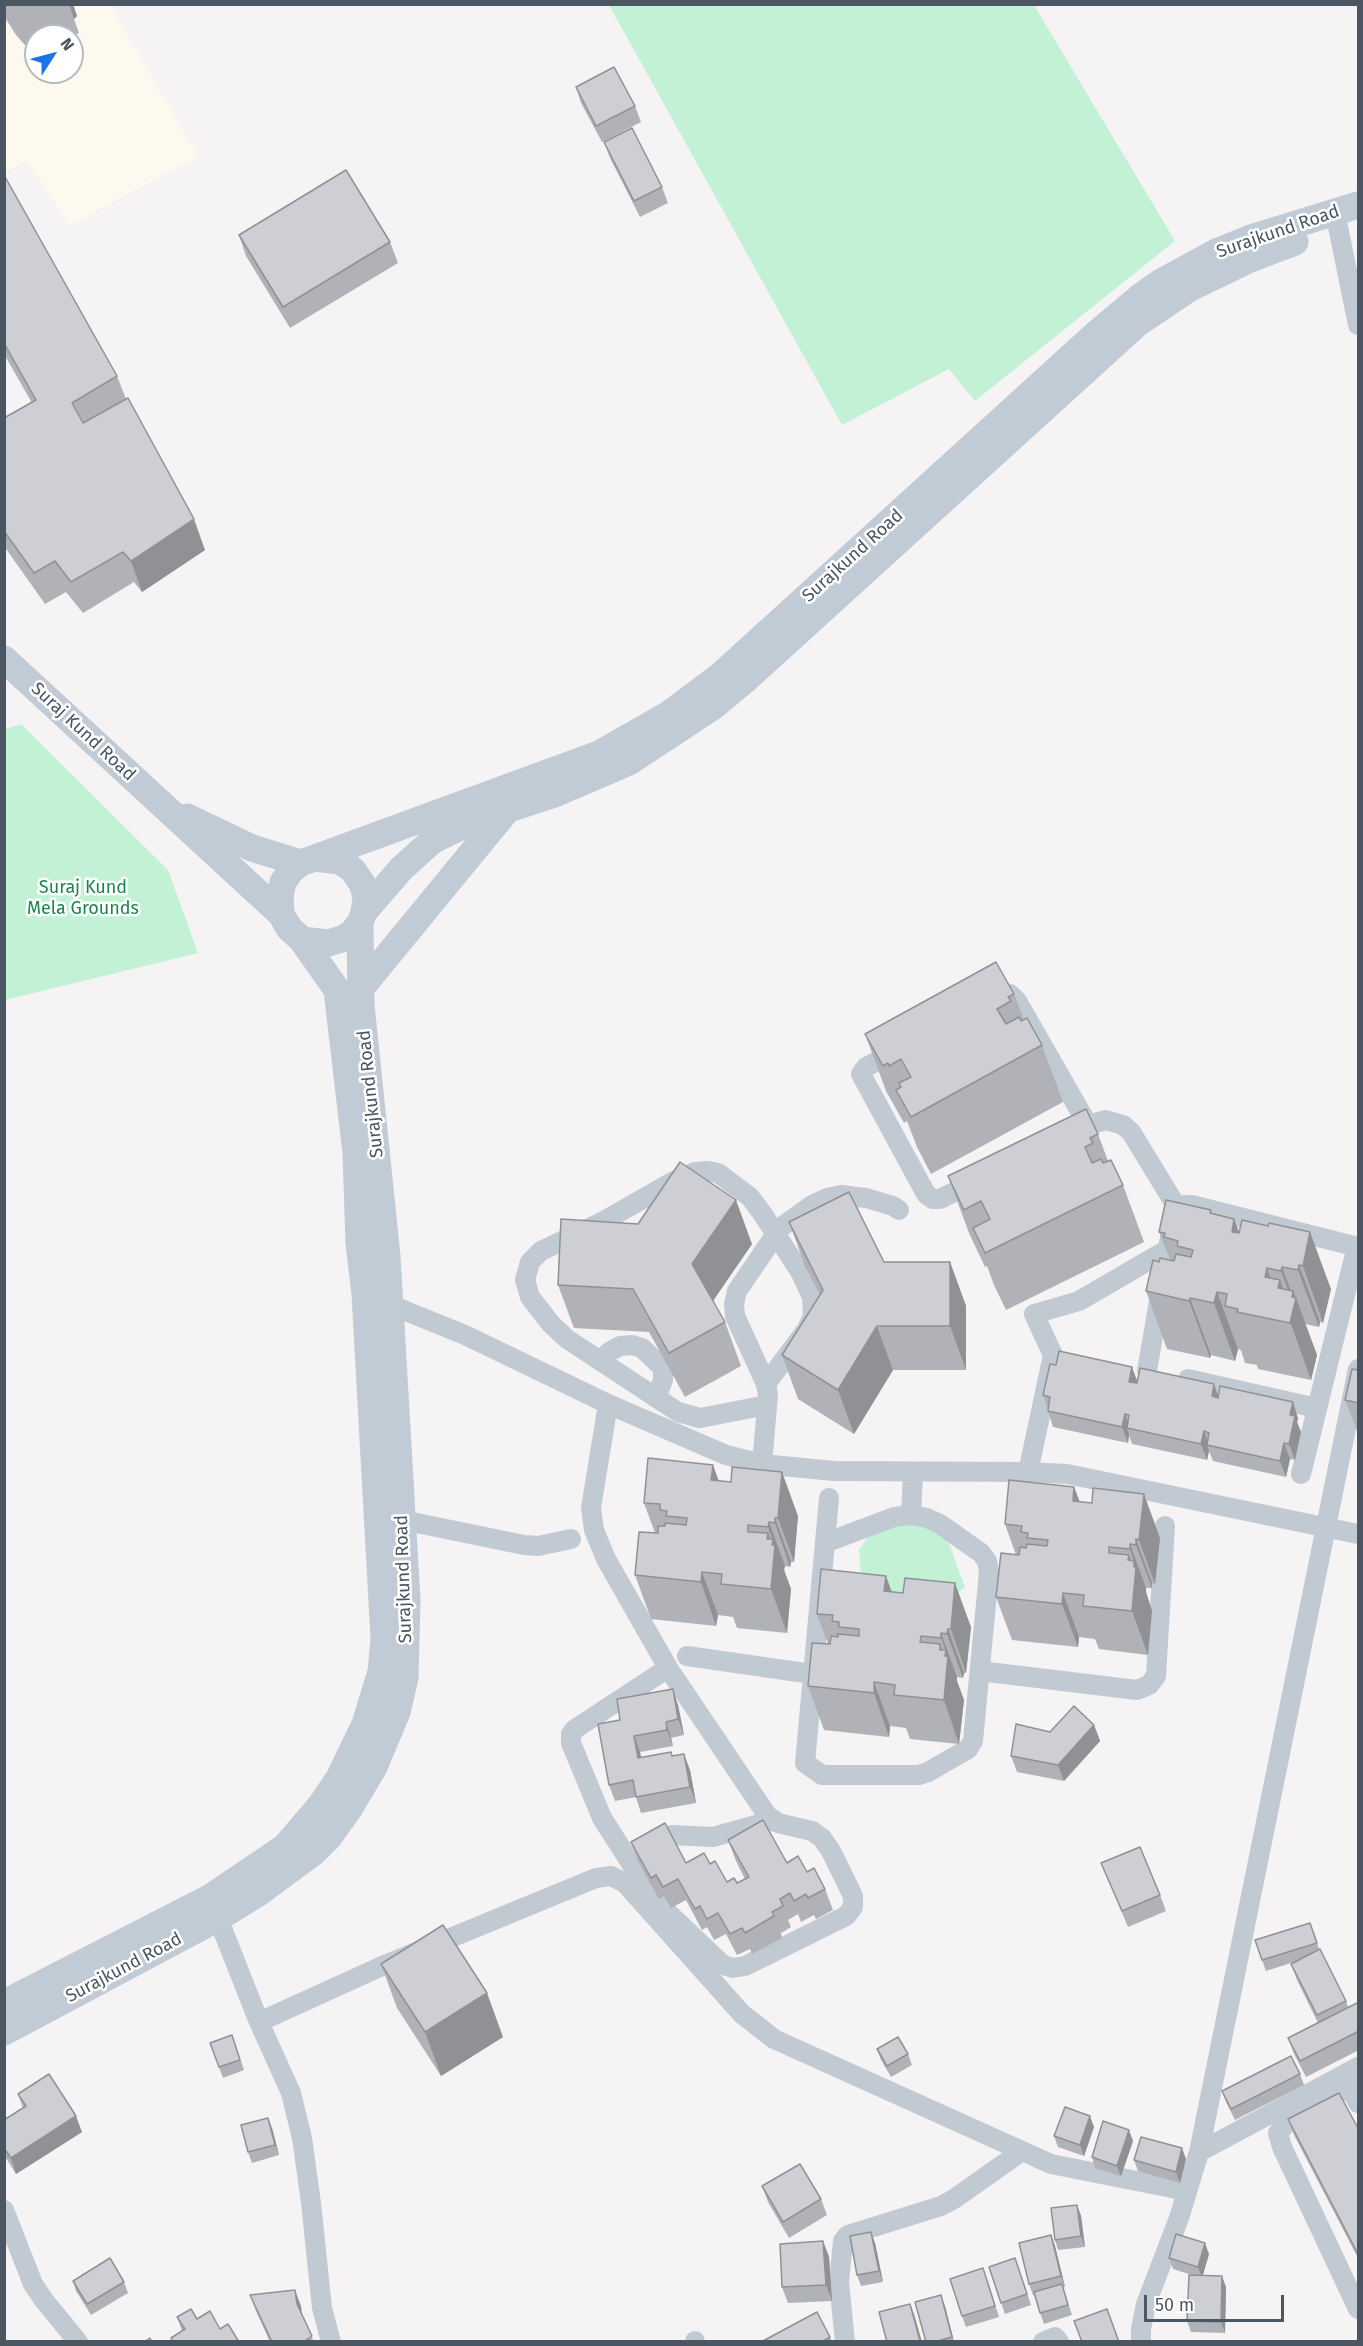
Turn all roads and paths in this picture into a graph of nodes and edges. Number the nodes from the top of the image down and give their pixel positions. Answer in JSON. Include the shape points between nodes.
{"nodes":[{"id":1,"x":1348,"y":217,"type":"edge"},
{"id":2,"x":1359,"y":325,"type":"edge"},
{"id":3,"x":4,"y":659,"type":"edge"},
{"id":4,"x":161,"y":805,"type":"junction"},
{"id":5,"x":508,"y":809,"type":"junction"},
{"id":6,"x":308,"y":860,"type":"junction"},
{"id":7,"x":282,"y":914,"type":"junction"},
{"id":8,"x":362,"y":918,"type":"junction"},
{"id":9,"x":302,"y":940,"type":"junction"},
{"id":10,"x":361,"y":988,"type":"junction"},
{"id":11,"x":981,"y":1005,"type":"edge"},
{"id":12,"x":918,"y":1039,"type":"edge"},
{"id":13,"x":1088,"y":1125,"type":"junction"},
{"id":14,"x":1050,"y":1143,"type":"edge"},
{"id":15,"x":990,"y":1174,"type":"edge"},
{"id":16,"x":1178,"y":1209,"type":"junction"},
{"id":17,"x":898,"y":1210,"type":"dead end"},
{"id":18,"x":775,"y":1236,"type":"junction"},
{"id":19,"x":1358,"y":1246,"type":"edge"},
{"id":20,"x":1170,"y":1248,"type":"junction"},
{"id":21,"x":365,"y":1294,"type":"junction"},
{"id":22,"x":390,"y":1305,"type":"junction"},
{"id":23,"x":1053,"y":1355,"type":"junction"},
{"id":24,"x":1074,"y":1359,"type":"edge"},
{"id":25,"x":601,"y":1361,"type":"junction"},
{"id":26,"x":1126,"y":1367,"type":"edge"},
{"id":27,"x":1359,"y":1369,"type":"edge"},
{"id":28,"x":1147,"y":1371,"type":"junction"},
{"id":29,"x":766,"y":1384,"type":"junction"},
{"id":30,"x":656,"y":1398,"type":"junction"},
{"id":31,"x":608,"y":1404,"type":"junction"},
{"id":32,"x":767,"y":1405,"type":"junction"},
{"id":33,"x":1317,"y":1408,"type":"junction"},
{"id":34,"x":762,"y":1464,"type":"junction"},
{"id":35,"x":1028,"y":1472,"type":"junction"},
{"id":36,"x":913,"y":1473,"type":"junction"},
{"id":37,"x":1301,"y":1474,"type":"dead end"},
{"id":38,"x":828,"y":1498,"type":"dead end"},
{"id":39,"x":911,"y":1515,"type":"junction"},
{"id":40,"x":402,"y":1520,"type":"junction"},
{"id":41,"x":1165,"y":1526,"type":"dead end"},
{"id":42,"x":1325,"y":1527,"type":"junction"},
{"id":43,"x":1359,"y":1534,"type":"edge"},
{"id":44,"x":571,"y":1539,"type":"dead end"},
{"id":45,"x":825,"y":1543,"type":"junction"},
{"id":46,"x":687,"y":1656,"type":"dead end"},
{"id":47,"x":668,"y":1668,"type":"junction"},
{"id":48,"x":980,"y":1671,"type":"junction"},
{"id":49,"x":812,"y":1674,"type":"junction"},
{"id":50,"x":774,"y":1820,"type":"junction"},
{"id":51,"x":624,"y":1855,"type":"junction"},
{"id":52,"x":214,"y":1908,"type":"junction"},
{"id":53,"x":4,"y":2003,"type":"edge"},
{"id":54,"x":259,"y":2022,"type":"junction"},
{"id":55,"x":4,"y":2032,"type":"edge"},
{"id":56,"x":1359,"y":2067,"type":"edge"},
{"id":57,"x":1356,"y":2091,"type":"edge"},
{"id":58,"x":1022,"y":2151,"type":"junction"},
{"id":59,"x":1199,"y":2152,"type":"junction"},
{"id":60,"x":1187,"y":2192,"type":"junction"},
{"id":61,"x":4,"y":2210,"type":"edge"},
{"id":62,"x":1359,"y":2309,"type":"edge"},
{"id":63,"x":78,"y":2342,"type":"edge"},
{"id":64,"x":332,"y":2342,"type":"edge"},
{"id":65,"x":845,"y":2342,"type":"edge"},
{"id":66,"x":1043,"y":2342,"type":"edge"},
{"id":67,"x":1059,"y":2342,"type":"edge"},
{"id":68,"x":1141,"y":2342,"type":"edge"}],
"edges":[{"from":1,"to":2,"type":"street"},
{"from":1,"to":5,"type":"main road","name":"Surajkund Road","via":[[1250,259],[1161,306],[714,706],[629,762]]},
{"from":1,"to":6,"type":"main road","name":"Surajkund Road","via":[[1251,238],[1216,252],[1140,296],[721,675],[669,714],[599,754]]},
{"from":3,"to":4,"type":"main road","name":"Suraj Kund Road"},
{"from":4,"to":6,"type":"main road","via":[[252,848]]},
{"from":4,"to":7,"type":"main road","name":"Suraj Kund Road"},
{"from":5,"to":8,"type":"main road","name":"Surajkund Road","via":[[432,841],[401,869]]},
{"from":5,"to":10,"type":"main road"},
{"from":6,"to":7,"type":"main road","via":[[283,882]]},
{"from":6,"to":8,"type":"main road","via":[[340,861],[353,870],[366,899]]},
{"from":7,"to":9,"type":"main road"},
{"from":8,"to":9,"type":"main road","via":[[342,939],[328,943]]},
{"from":8,"to":10,"type":"main road","name":"Surajkund Road"},
{"from":9,"to":21,"type":"main road","name":"Surajkund Road","via":[[338,990],[356,1154]]},
{"from":10,"to":22,"type":"main road","name":"Surajkund Road"},
{"from":11,"to":13,"type":"street","via":[[1002,994],[1010,994],[1017,1001]]},
{"from":12,"to":15,"type":"street","via":[[866,1067],[861,1074],[863,1081],[926,1194],[940,1199]]},
{"from":13,"to":14,"type":"street"},
{"from":13,"to":16,"type":"street","via":[[1106,1120],[1131,1132]]},
{"from":16,"to":19,"type":"street","via":[[1192,1205]]},
{"from":16,"to":20,"type":"street"},
{"from":17,"to":18,"type":"street","via":[[866,1198],[826,1198],[780,1228]]},
{"from":18,"to":25,"type":"street","via":[[750,1197],[718,1173],[708,1171],[674,1181],[541,1251],[530,1262],[525,1280],[530,1297],[567,1339]]},
{"from":18,"to":29,"type":"street","via":[[737,1291],[734,1304],[735,1316]]},
{"from":18,"to":29,"type":"street","via":[[801,1273],[812,1297],[813,1316]]},
{"from":19,"to":33,"type":"street"},
{"from":20,"to":23,"type":"street","via":[[1079,1301],[1034,1314]]},
{"from":20,"to":28,"type":"street"},
{"from":21,"to":22,"type":"street"},
{"from":21,"to":52,"type":"main road","name":"Surajkund Road","via":[[384,1638],[381,1672],[355,1747],[320,1806],[285,1847]]},
{"from":22,"to":31,"type":"street","via":[[465,1335]]},
{"from":22,"to":40,"type":"main road","name":"Surajkund Road"},
{"from":23,"to":24,"type":"street"},
{"from":23,"to":35,"type":"street"},
{"from":25,"to":30,"type":"street"},
{"from":25,"to":30,"type":"street","via":[[620,1346],[642,1348],[663,1368]]},
{"from":26,"to":28,"type":"street"},
{"from":27,"to":42,"type":"street"},
{"from":28,"to":33,"type":"street"},
{"from":29,"to":32,"type":"street"},
{"from":30,"to":32,"type":"street","via":[[678,1412],[700,1418]]},
{"from":31,"to":34,"type":"street","via":[[726,1455]]},
{"from":31,"to":47,"type":"street","via":[[591,1508],[594,1530],[606,1559]]},
{"from":32,"to":34,"type":"street"},
{"from":33,"to":37,"type":"street"},
{"from":34,"to":36,"type":"street"},
{"from":35,"to":36,"type":"street"},
{"from":35,"to":42,"type":"street","via":[[1067,1474]]},
{"from":36,"to":39,"type":"street"},
{"from":38,"to":45,"type":"street"},
{"from":39,"to":45,"type":"street","via":[[894,1517]]},
{"from":39,"to":48,"type":"street","via":[[940,1524],[987,1561]]},
{"from":40,"to":44,"type":"street","via":[[524,1545]]},
{"from":40,"to":52,"type":"main road","name":"Surajkund Road","via":[[405,1678],[388,1739],[329,1837],[294,1869]]},
{"from":41,"to":48,"type":"street","via":[[1156,1676],[1149,1685],[1137,1690]]},
{"from":42,"to":43,"type":"street"},
{"from":42,"to":59,"type":"street"},
{"from":45,"to":49,"type":"street"},
{"from":46,"to":49,"type":"street"},
{"from":47,"to":50,"type":"street","via":[[759,1804]]},
{"from":47,"to":51,"type":"street","via":[[571,1734],[571,1743],[602,1818]]},
{"from":48,"to":49,"type":"street","via":[[973,1741],[968,1749],[919,1775],[822,1774],[812,1770],[804,1755]]},
{"from":50,"to":51,"type":"street","via":[[713,1837],[672,1835]]},
{"from":50,"to":51,"type":"street","via":[[812,1831],[822,1838],[853,1896],[853,1907],[846,1916],[745,1966],[723,1965],[664,1909]]},
{"from":52,"to":53,"type":"main road","name":"Surajkund Road"},
{"from":52,"to":54,"type":"street"},
{"from":52,"to":55,"type":"main road","name":"Surajkund Road"},
{"from":54,"to":58,"type":"street","via":[[391,1962],[596,1878],[611,1876],[626,1883],[742,2014],[774,2039]]},
{"from":54,"to":64,"type":"street","via":[[291,2093],[302,2138],[322,2308]]},
{"from":56,"to":59,"type":"street"},
{"from":57,"to":62,"type":"street","via":[[1291,2119],[1278,2133]]},
{"from":58,"to":60,"type":"street","via":[[1051,2164]]},
{"from":58,"to":65,"type":"street","via":[[941,2206],[848,2235],[843,2241],[839,2282]]},
{"from":59,"to":60,"type":"street"},
{"from":60,"to":68,"type":"street","via":[[1146,2304]]},
{"from":61,"to":63,"type":"street","via":[[33,2284]]},
{"from":66,"to":67,"type":"street","via":[[1055,2337]]}]}
